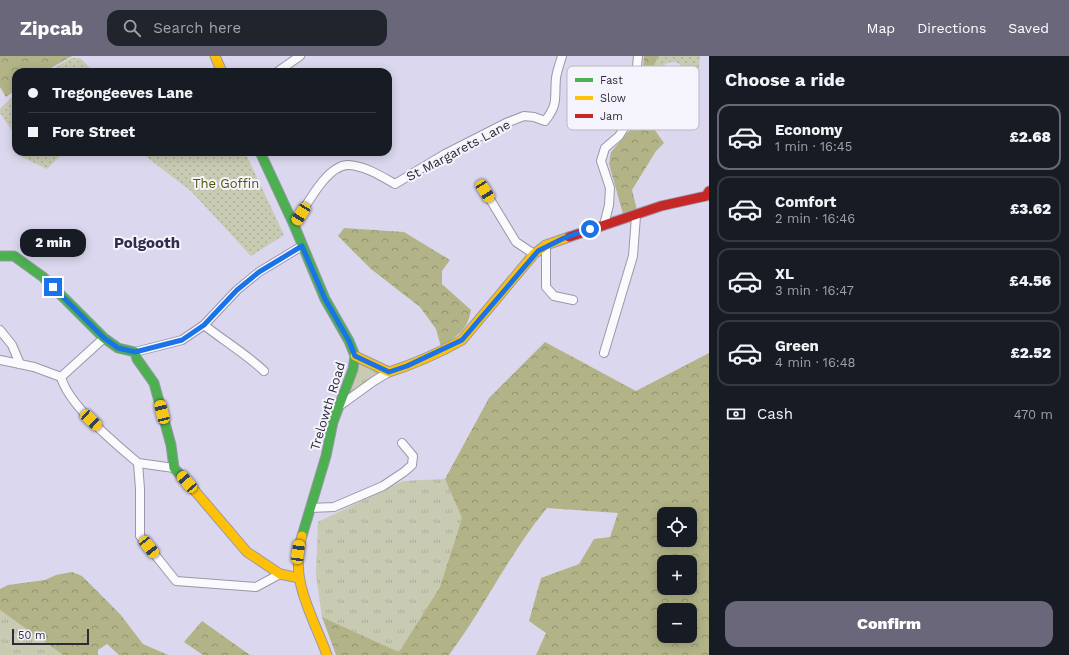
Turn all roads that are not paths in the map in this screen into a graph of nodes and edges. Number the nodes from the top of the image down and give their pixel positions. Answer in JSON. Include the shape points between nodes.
{"nodes":[{"id":1,"x":215,"y":56,"type":"edge"},
{"id":2,"x":300,"y":56,"type":"edge"},
{"id":3,"x":562,"y":56,"type":"edge"},
{"id":4,"x":638,"y":56,"type":"edge"},
{"id":5,"x":637,"y":66,"type":"edge"},
{"id":6,"x":220,"y":68,"type":"edge"},
{"id":7,"x":283,"y":68,"type":"edge"},
{"id":8,"x":623,"y":130,"type":"edge"},
{"id":9,"x":262,"y":156,"type":"edge"},
{"id":10,"x":485,"y":191,"type":"dead end"},
{"id":11,"x":709,"y":191,"type":"edge"},
{"id":12,"x":636,"y":216,"type":"junction"},
{"id":13,"x":294,"y":225,"type":"junction"},
{"id":14,"x":604,"y":225,"type":"junction"},
{"id":15,"x":546,"y":245,"type":"junction"},
{"id":16,"x":302,"y":246,"type":"junction"},
{"id":17,"x":534,"y":254,"type":"junction"},
{"id":18,"x":0,"y":256,"type":"edge"},
{"id":19,"x":572,"y":300,"type":"dead end"},
{"id":20,"x":204,"y":325,"type":"junction"},
{"id":21,"x":0,"y":330,"type":"edge"},
{"id":22,"x":104,"y":338,"type":"junction"},
{"id":23,"x":135,"y":352,"type":"junction"},
{"id":24,"x":604,"y":353,"type":"dead end"},
{"id":25,"x":355,"y":356,"type":"junction"},
{"id":26,"x":0,"y":360,"type":"edge"},
{"id":27,"x":20,"y":364,"type":"junction"},
{"id":28,"x":264,"y":371,"type":"dead end"},
{"id":29,"x":389,"y":372,"type":"junction"},
{"id":30,"x":61,"y":377,"type":"junction"},
{"id":31,"x":338,"y":407,"type":"junction"},
{"id":32,"x":402,"y":443,"type":"dead end"},
{"id":33,"x":138,"y":463,"type":"junction"},
{"id":34,"x":174,"y":468,"type":"junction"},
{"id":35,"x":310,"y":508,"type":"junction"},
{"id":36,"x":280,"y":574,"type":"junction"},
{"id":37,"x":299,"y":578,"type":"junction"},
{"id":38,"x":327,"y":655,"type":"edge"}],
"edges":[{"from":1,"to":6,"type":"street"},
{"from":2,"to":7,"type":"street"},
{"from":3,"to":13,"type":"street","name":"St Margarets Lane","via":[[556,78],[554,110],[545,121],[524,116],[506,123],[445,154],[395,184],[378,174],[349,165],[342,166],[322,181]]},
{"from":4,"to":5,"type":"street"},
{"from":8,"to":14,"type":"street","via":[[605,148],[601,161],[610,188]]},
{"from":9,"to":13,"type":"street","name":"Trelowth Road"},
{"from":10,"to":17,"type":"street","via":[[516,242]]},
{"from":11,"to":12,"type":"street","via":[[706,196],[661,206]]},
{"from":12,"to":14,"type":"street"},
{"from":12,"to":24,"type":"street","via":[[633,256]]},
{"from":13,"to":16,"type":"street","name":"Trelowth Road"},
{"from":14,"to":15,"type":"street"},
{"from":15,"to":17,"type":"street"},
{"from":15,"to":19,"type":"street","via":[[546,287],[554,296]]},
{"from":16,"to":20,"type":"street","via":[[259,272],[237,290]]},
{"from":16,"to":25,"type":"street","name":"Trelowth Road","via":[[325,299]]},
{"from":17,"to":29,"type":"street","via":[[462,340]]},
{"from":18,"to":22,"type":"street","via":[[14,256],[43,277]]},
{"from":20,"to":23,"type":"street","via":[[182,340]]},
{"from":20,"to":28,"type":"street","via":[[246,354]]},
{"from":21,"to":27,"type":"street","via":[[12,345]]},
{"from":22,"to":23,"type":"street","via":[[118,348]]},
{"from":22,"to":30,"type":"street"},
{"from":23,"to":34,"type":"street","via":[[154,383]]},
{"from":25,"to":29,"type":"street"},
{"from":25,"to":31,"type":"street","name":"Trelowth Road","via":[[353,369]]},
{"from":26,"to":27,"type":"street"},
{"from":27,"to":30,"type":"street"},
{"from":29,"to":31,"type":"street"},
{"from":30,"to":33,"type":"street","via":[[65,389],[82,412]]},
{"from":31,"to":35,"type":"street","name":"Trelowth Road"},
{"from":32,"to":35,"type":"street","via":[[413,456],[412,465],[404,472],[383,486],[334,507]]},
{"from":33,"to":34,"type":"street"},
{"from":33,"to":36,"type":"street","via":[[140,536],[176,582],[256,587]]},
{"from":34,"to":36,"type":"street","via":[[212,508],[247,552]]},
{"from":35,"to":37,"type":"street","name":"Trelowth Road","via":[[297,561]]},
{"from":36,"to":37,"type":"street"},
{"from":37,"to":38,"type":"street","name":"Trelowth Road","via":[[308,609]]}]}
